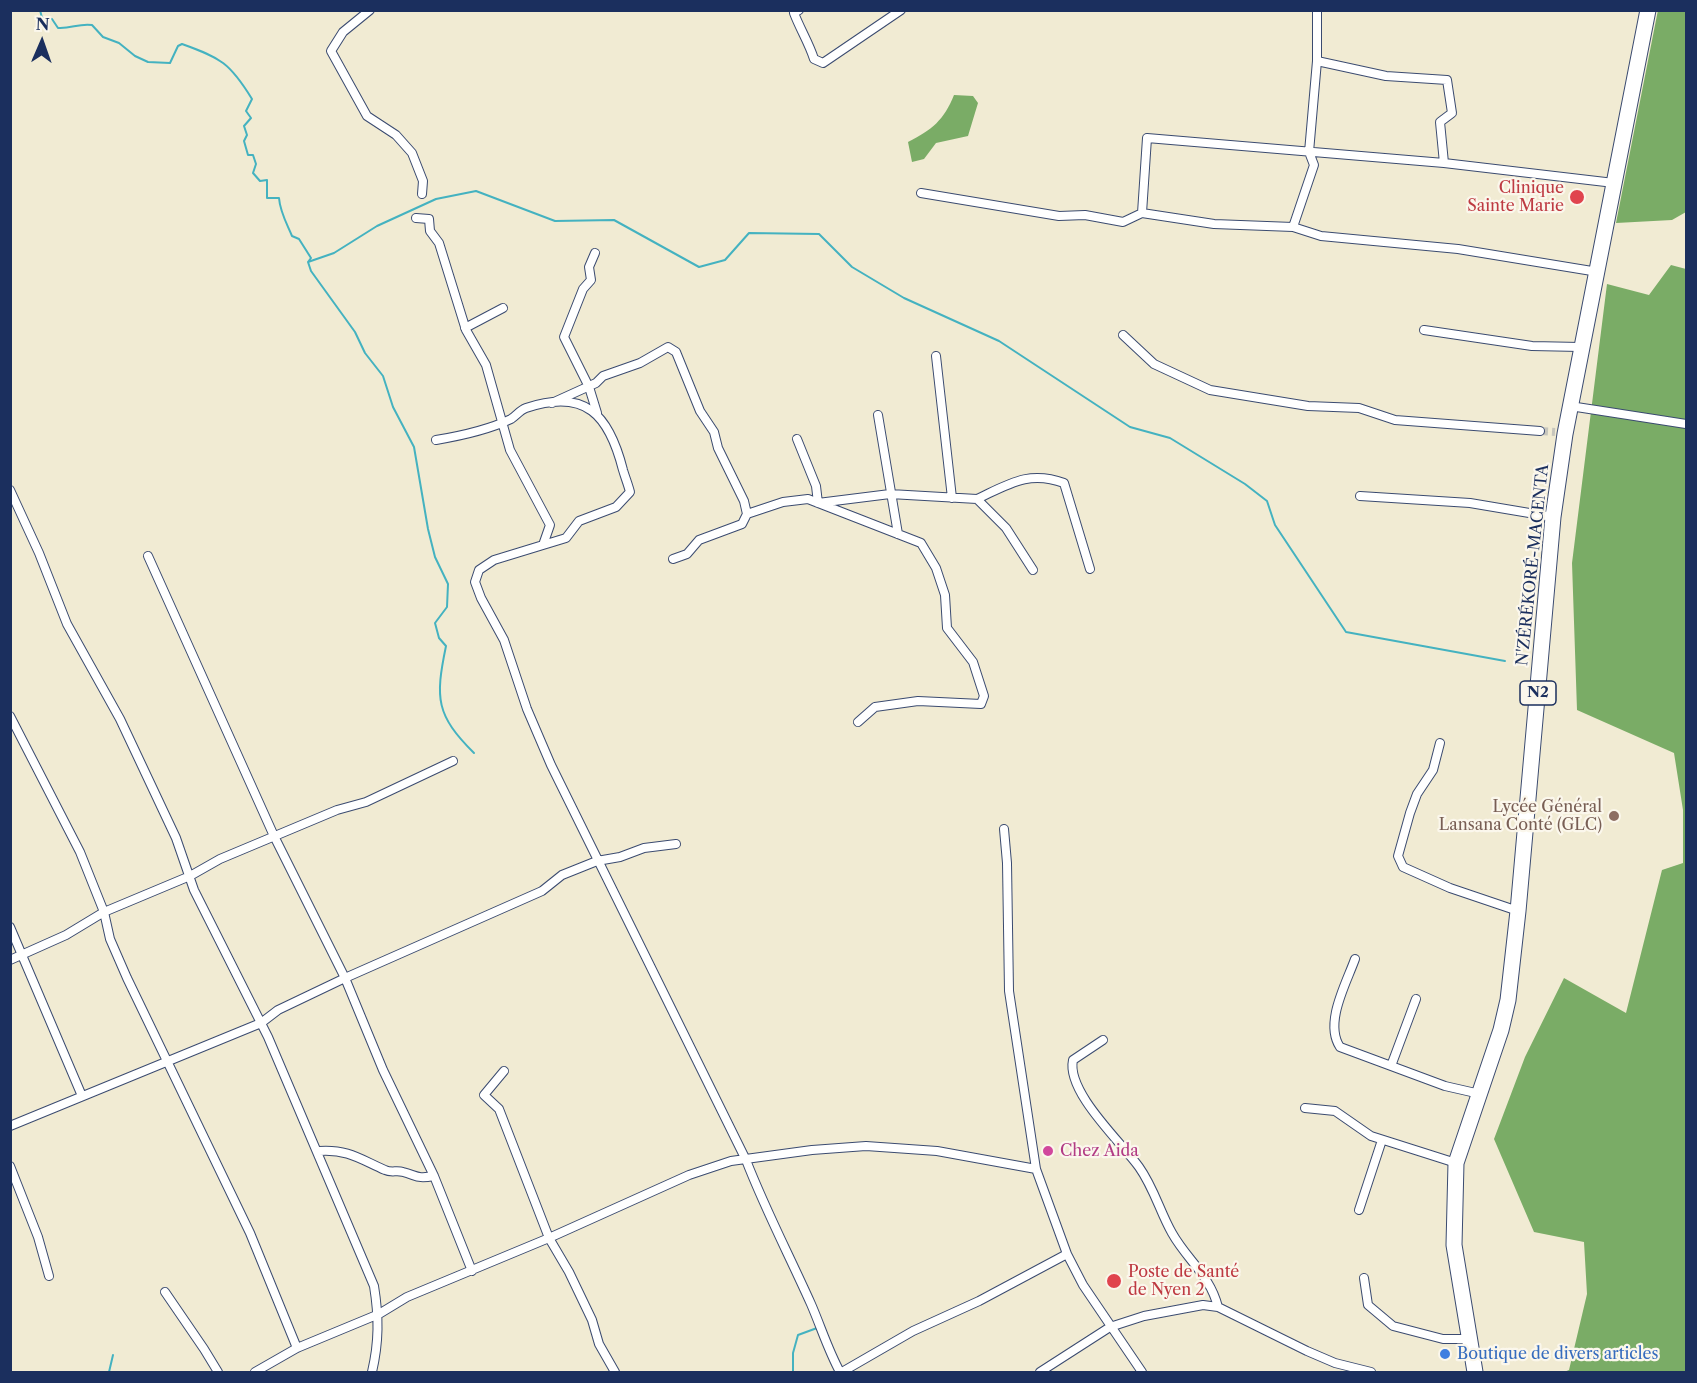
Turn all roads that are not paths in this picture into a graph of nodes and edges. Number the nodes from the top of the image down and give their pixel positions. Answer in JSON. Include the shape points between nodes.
{"nodes":[{"id":1,"x":370,"y":10,"type":"edge"},
{"id":2,"x":799,"y":10,"type":"edge"},
{"id":3,"x":901,"y":10,"type":"edge"},
{"id":4,"x":1317,"y":10,"type":"edge"},
{"id":5,"x":1648,"y":10,"type":"edge"},
{"id":6,"x":1317,"y":61,"type":"junction"},
{"id":7,"x":1309,"y":152,"type":"junction"},
{"id":8,"x":1444,"y":163,"type":"junction"},
{"id":9,"x":1614,"y":183,"type":"junction"},
{"id":10,"x":921,"y":193,"type":"dead end"},
{"id":11,"x":422,"y":194,"type":"dead end"},
{"id":12,"x":1142,"y":213,"type":"junction"},
{"id":13,"x":416,"y":218,"type":"dead end"},
{"id":14,"x":1293,"y":227,"type":"junction"},
{"id":15,"x":595,"y":253,"type":"dead end"},
{"id":16,"x":1598,"y":272,"type":"junction"},
{"id":17,"x":503,"y":308,"type":"dead end"},
{"id":18,"x":465,"y":328,"type":"junction"},
{"id":19,"x":1424,"y":330,"type":"dead end"},
{"id":20,"x":1124,"y":335,"type":"dead end"},
{"id":21,"x":1580,"y":347,"type":"junction"},
{"id":22,"x":936,"y":356,"type":"dead end"},
{"id":23,"x":589,"y":387,"type":"junction"},
{"id":24,"x":552,"y":403,"type":"junction"},
{"id":25,"x":1570,"y":406,"type":"junction"},
{"id":26,"x":597,"y":412,"type":"junction"},
{"id":27,"x":878,"y":415,"type":"dead end"},
{"id":28,"x":502,"y":422,"type":"junction"},
{"id":29,"x":1686,"y":424,"type":"edge"},
{"id":30,"x":1540,"y":431,"type":"tunnel mouth"},
{"id":31,"x":797,"y":439,"type":"dead end"},
{"id":32,"x":436,"y":440,"type":"dead end"},
{"id":33,"x":10,"y":490,"type":"edge"},
{"id":34,"x":890,"y":494,"type":"junction"},
{"id":35,"x":1360,"y":496,"type":"dead end"},
{"id":36,"x":952,"y":498,"type":"junction"},
{"id":37,"x":976,"y":499,"type":"junction"},
{"id":38,"x":818,"y":503,"type":"junction"},
{"id":39,"x":747,"y":514,"type":"junction"},
{"id":40,"x":1553,"y":517,"type":"junction"},
{"id":41,"x":898,"y":534,"type":"junction"},
{"id":42,"x":543,"y":545,"type":"junction"},
{"id":43,"x":148,"y":556,"type":"dead end"},
{"id":44,"x":673,"y":559,"type":"dead end"},
{"id":45,"x":1090,"y":569,"type":"dead end"},
{"id":46,"x":1033,"y":570,"type":"dead end"},
{"id":47,"x":10,"y":716,"type":"edge"},
{"id":48,"x":858,"y":722,"type":"dead end"},
{"id":49,"x":1440,"y":743,"type":"dead end"},
{"id":50,"x":453,"y":761,"type":"dead end"},
{"id":51,"x":1004,"y":829,"type":"dead end"},
{"id":52,"x":274,"y":836,"type":"junction"},
{"id":53,"x":676,"y":844,"type":"dead end"},
{"id":54,"x":597,"y":861,"type":"junction"},
{"id":55,"x":190,"y":876,"type":"junction"},
{"id":56,"x":1518,"y":911,"type":"junction"},
{"id":57,"x":104,"y":912,"type":"junction"},
{"id":58,"x":10,"y":927,"type":"edge"},
{"id":59,"x":24,"y":955,"type":"junction"},
{"id":60,"x":1355,"y":958,"type":"dead end"},
{"id":61,"x":10,"y":960,"type":"edge"},
{"id":62,"x":345,"y":978,"type":"junction"},
{"id":63,"x":1416,"y":999,"type":"dead end"},
{"id":64,"x":261,"y":1023,"type":"junction"},
{"id":65,"x":1103,"y":1040,"type":"dead end"},
{"id":66,"x":166,"y":1061,"type":"junction"},
{"id":67,"x":1391,"y":1066,"type":"junction"},
{"id":68,"x":504,"y":1071,"type":"dead end"},
{"id":69,"x":1480,"y":1094,"type":"junction"},
{"id":70,"x":82,"y":1095,"type":"junction"},
{"id":71,"x":1305,"y":1108,"type":"dead end"},
{"id":72,"x":10,"y":1126,"type":"edge"},
{"id":73,"x":1382,"y":1140,"type":"junction"},
{"id":74,"x":319,"y":1151,"type":"junction"},
{"id":75,"x":746,"y":1160,"type":"junction"},
{"id":76,"x":1456,"y":1163,"type":"junction"},
{"id":77,"x":10,"y":1166,"type":"edge"},
{"id":78,"x":1036,"y":1169,"type":"junction"},
{"id":79,"x":434,"y":1176,"type":"junction"},
{"id":80,"x":1359,"y":1210,"type":"dead end"},
{"id":81,"x":549,"y":1238,"type":"junction"},
{"id":82,"x":1067,"y":1254,"type":"junction"},
{"id":83,"x":472,"y":1271,"type":"junction"},
{"id":84,"x":49,"y":1276,"type":"dead end"},
{"id":85,"x":1364,"y":1278,"type":"dead end"},
{"id":86,"x":165,"y":1292,"type":"dead end"},
{"id":87,"x":1218,"y":1307,"type":"junction"},
{"id":88,"x":379,"y":1314,"type":"junction"},
{"id":89,"x":1110,"y":1327,"type":"junction"},
{"id":90,"x":1470,"y":1339,"type":"junction"},
{"id":91,"x":297,"y":1348,"type":"junction"},
{"id":92,"x":218,"y":1372,"type":"edge"},
{"id":93,"x":255,"y":1372,"type":"edge"},
{"id":94,"x":372,"y":1372,"type":"edge"},
{"id":95,"x":615,"y":1372,"type":"edge"},
{"id":96,"x":841,"y":1372,"type":"edge"},
{"id":97,"x":1040,"y":1372,"type":"edge"},
{"id":98,"x":1142,"y":1372,"type":"edge"},
{"id":99,"x":1371,"y":1372,"type":"edge"},
{"id":100,"x":1475,"y":1372,"type":"edge"}],
"edges":[{"from":1,"to":11,"type":"street","via":[[343,32],[331,51],[367,116],[396,135],[412,153],[423,181]]},
{"from":2,"to":3,"type":"street","via":[[794,13],[799,27],[808,39],[814,59],[823,63]]},
{"from":4,"to":6,"type":"street"},
{"from":5,"to":9,"type":"highway","name":"N'ZÉRÉKORÉ-MACENTA","number":"N2"},
{"from":6,"to":7,"type":"street"},
{"from":6,"to":8,"type":"street","via":[[1386,76],[1447,80],[1452,113],[1440,122]]},
{"from":7,"to":8,"type":"street"},
{"from":7,"to":12,"type":"street","via":[[1147,138]]},
{"from":7,"to":14,"type":"street","via":[[1314,165]]},
{"from":8,"to":9,"type":"street"},
{"from":9,"to":16,"type":"highway","name":"N'ZÉRÉKORÉ-MACENTA","number":"N2"},
{"from":10,"to":12,"type":"street","via":[[1059,216],[1085,215],[1123,222]]},
{"from":12,"to":14,"type":"street","via":[[1214,224]]},
{"from":13,"to":18,"type":"street","via":[[429,219]]},
{"from":14,"to":16,"type":"street","via":[[1321,236],[1458,249]]},
{"from":15,"to":23,"type":"street","via":[[589,267],[591,280],[583,289],[564,337]]},
{"from":16,"to":21,"type":"highway","name":"N'ZÉRÉKORÉ-MACENTA","number":"N2"},
{"from":17,"to":18,"type":"street"},
{"from":18,"to":28,"type":"street","via":[[486,365]]},
{"from":19,"to":21,"type":"street","via":[[1532,346]]},
{"from":20,"to":30,"type":"street","via":[[1154,364],[1210,390],[1308,406],[1359,408],[1395,420]]},
{"from":21,"to":25,"type":"highway","name":"N'ZÉRÉKORÉ-MACENTA","number":"N2"},
{"from":22,"to":36,"type":"street"},
{"from":23,"to":24,"type":"street"},
{"from":23,"to":26,"type":"street"},
{"from":23,"to":39,"type":"street","via":[[603,376],[669,347],[676,352]]},
{"from":24,"to":26,"type":"street","via":[[578,402]]},
{"from":24,"to":28,"type":"street","via":[[524,409]]},
{"from":25,"to":29,"type":"street"},
{"from":25,"to":40,"type":"highway","name":"N'ZÉRÉKORÉ-MACENTA","number":"N2","via":[[1560,433]]},
{"from":26,"to":42,"type":"street","via":[[618,446],[630,492],[616,507],[579,521],[566,538]]},
{"from":27,"to":34,"type":"street"},
{"from":28,"to":32,"type":"street"},
{"from":28,"to":42,"type":"street","via":[[510,450],[550,525]]},
{"from":31,"to":38,"type":"street","via":[[816,486]]},
{"from":33,"to":55,"type":"street","via":[[67,624],[120,719]]},
{"from":34,"to":36,"type":"street"},
{"from":34,"to":38,"type":"street"},
{"from":34,"to":41,"type":"street"},
{"from":35,"to":40,"type":"street","via":[[1470,503]]},
{"from":36,"to":37,"type":"street"},
{"from":37,"to":45,"type":"street","via":[[1025,478],[1047,477],[1064,483]]},
{"from":37,"to":46,"type":"street","via":[[1006,528]]},
{"from":38,"to":39,"type":"street","via":[[808,499],[783,502]]},
{"from":38,"to":41,"type":"street"},
{"from":39,"to":44,"type":"street","via":[[742,524],[699,540],[687,554]]},
{"from":40,"to":56,"type":"highway","name":"N'ZÉRÉKORÉ-MACENTA","number":"N2"},
{"from":41,"to":48,"type":"street","via":[[921,543],[936,568],[945,595],[947,628],[973,662],[984,696],[981,704],[918,701],[875,707]]},
{"from":42,"to":54,"type":"street","via":[[494,560],[479,570],[475,582],[504,640],[527,709]]},
{"from":43,"to":52,"type":"street"},
{"from":47,"to":57,"type":"street","via":[[80,852]]},
{"from":49,"to":56,"type":"street","via":[[1433,770],[1410,813],[1398,856],[1403,867]]},
{"from":50,"to":52,"type":"street","via":[[366,802]]},
{"from":51,"to":78,"type":"street","via":[[1009,991]]},
{"from":52,"to":55,"type":"street"},
{"from":52,"to":62,"type":"street"},
{"from":53,"to":54,"type":"street"},
{"from":54,"to":62,"type":"street","via":[[562,875],[534,894]]},
{"from":54,"to":75,"type":"street"},
{"from":55,"to":57,"type":"street"},
{"from":55,"to":64,"type":"street"},
{"from":56,"to":69,"type":"highway","name":"N'ZÉRÉKORÉ-MACENTA","number":"N2","via":[[1508,1000]]},
{"from":57,"to":59,"type":"street"},
{"from":57,"to":66,"type":"street","via":[[110,939]]},
{"from":58,"to":59,"type":"street"},
{"from":59,"to":61,"type":"street"},
{"from":59,"to":70,"type":"street"},
{"from":60,"to":67,"type":"street","via":[[1333,1025],[1334,1038],[1340,1047]]},
{"from":62,"to":64,"type":"street","via":[[278,1010]]},
{"from":62,"to":79,"type":"street"},
{"from":63,"to":67,"type":"street"},
{"from":64,"to":66,"type":"street"},
{"from":64,"to":74,"type":"street"},
{"from":65,"to":87,"type":"street","via":[[1073,1060],[1072,1072],[1104,1128],[1155,1191],[1170,1230],[1214,1289]]},
{"from":66,"to":70,"type":"street"},
{"from":66,"to":91,"type":"street","via":[[250,1233]]},
{"from":67,"to":69,"type":"street"},
{"from":68,"to":81,"type":"street","via":[[484,1095],[499,1109]]},
{"from":69,"to":76,"type":"highway","name":"N'ZÉRÉKORÉ-MACENTA","number":"N2"},
{"from":70,"to":72,"type":"street"},
{"from":71,"to":73,"type":"street","via":[[1335,1111]]},
{"from":73,"to":76,"type":"street"},
{"from":73,"to":80,"type":"street"},
{"from":74,"to":79,"type":"street","via":[[338,1150],[388,1172],[402,1172],[417,1179]]},
{"from":74,"to":88,"type":"street","via":[[374,1286]]},
{"from":75,"to":78,"type":"street","via":[[866,1146],[945,1152]]},
{"from":75,"to":81,"type":"street","via":[[689,1175]]},
{"from":75,"to":96,"type":"street"},
{"from":76,"to":90,"type":"highway","name":"N'ZÉRÉKORÉ-MACENTA","number":"N2","via":[[1454,1245]]},
{"from":77,"to":84,"type":"street"},
{"from":78,"to":82,"type":"street"},
{"from":79,"to":83,"type":"street"},
{"from":81,"to":83,"type":"street"},
{"from":81,"to":95,"type":"street"},
{"from":82,"to":89,"type":"street"},
{"from":82,"to":96,"type":"street"},
{"from":83,"to":88,"type":"street","via":[[407,1297]]},
{"from":85,"to":90,"type":"street","via":[[1368,1305],[1393,1326],[1443,1339]]},
{"from":86,"to":92,"type":"street"},
{"from":87,"to":89,"type":"street","via":[[1203,1305]]},
{"from":87,"to":99,"type":"street","via":[[1326,1359]]},
{"from":88,"to":91,"type":"street"},
{"from":88,"to":94,"type":"street"},
{"from":89,"to":97,"type":"street"},
{"from":89,"to":98,"type":"street"},
{"from":90,"to":100,"type":"highway","name":"N'ZÉRÉKORÉ-MACENTA","number":"N2"},
{"from":91,"to":93,"type":"street"}]}
